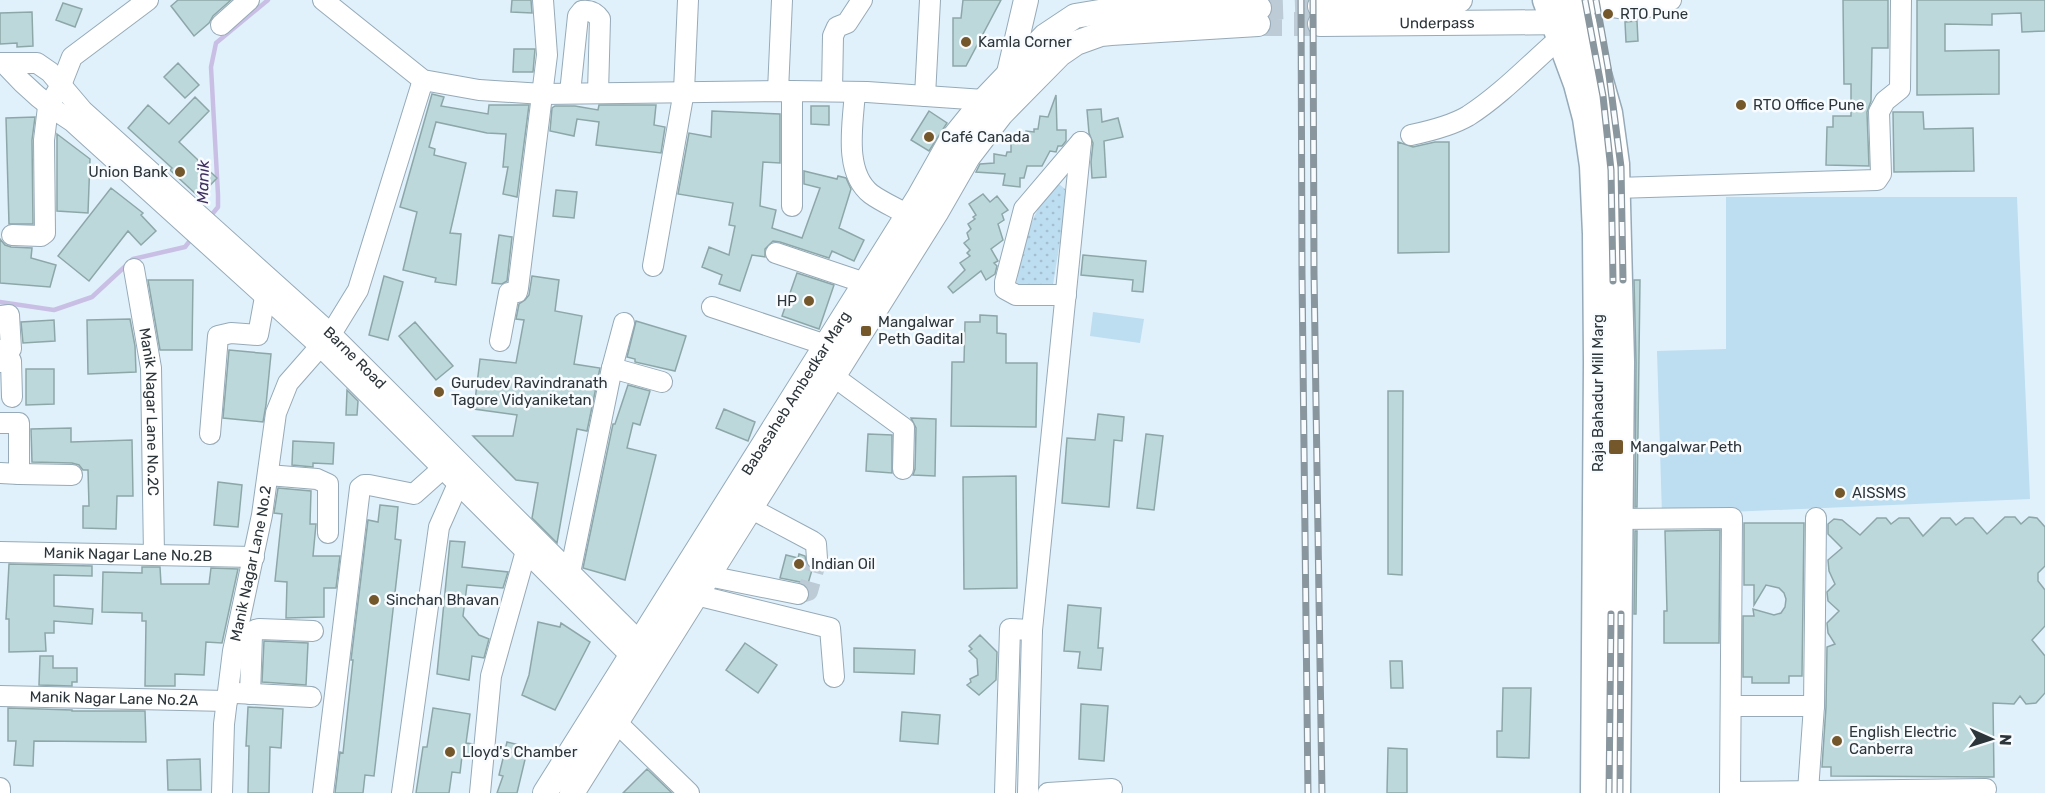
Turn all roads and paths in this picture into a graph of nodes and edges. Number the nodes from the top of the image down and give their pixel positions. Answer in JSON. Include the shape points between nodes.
{"nodes":[{"id":1,"x":249,"y":0,"type":"edge"},
{"id":2,"x":322,"y":0,"type":"edge"},
{"id":3,"x":543,"y":0,"type":"edge"},
{"id":4,"x":688,"y":0,"type":"edge"},
{"id":5,"x":782,"y":0,"type":"edge"},
{"id":6,"x":862,"y":0,"type":"edge"},
{"id":7,"x":930,"y":0,"type":"edge"},
{"id":8,"x":1026,"y":0,"type":"edge"},
{"id":9,"x":1460,"y":0,"type":"edge"},
{"id":10,"x":1671,"y":0,"type":"edge"},
{"id":11,"x":1901,"y":0,"type":"edge"},
{"id":12,"x":140,"y":3,"type":"edge"},
{"id":13,"x":1582,"y":7,"type":"edge"},
{"id":14,"x":1072,"y":8,"type":"edge"},
{"id":15,"x":1115,"y":15,"type":"edge"},
{"id":16,"x":1259,"y":16,"type":"tunnel mouth"},
{"id":17,"x":1554,"y":20,"type":"edge"},
{"id":18,"x":221,"y":25,"type":"dead end"},
{"id":19,"x":1076,"y":43,"type":"junction"},
{"id":20,"x":2,"y":63,"type":"edge"},
{"id":21,"x":1009,"y":73,"type":"junction"},
{"id":22,"x":423,"y":80,"type":"junction"},
{"id":23,"x":61,"y":85,"type":"junction"},
{"id":24,"x":684,"y":91,"type":"junction"},
{"id":25,"x":785,"y":91,"type":"junction"},
{"id":26,"x":832,"y":92,"type":"junction"},
{"id":27,"x":855,"y":92,"type":"junction"},
{"id":28,"x":570,"y":93,"type":"junction"},
{"id":29,"x":598,"y":93,"type":"junction"},
{"id":30,"x":543,"y":94,"type":"junction"},
{"id":31,"x":925,"y":96,"type":"junction"},
{"id":32,"x":984,"y":100,"type":"junction"},
{"id":33,"x":48,"y":107,"type":"junction"},
{"id":34,"x":1411,"y":135,"type":"dead end"},
{"id":35,"x":1616,"y":188,"type":"junction"},
{"id":36,"x":792,"y":206,"type":"dead end"},
{"id":37,"x":908,"y":215,"type":"junction"},
{"id":38,"x":201,"y":228,"type":"junction"},
{"id":39,"x":12,"y":235,"type":"dead end"},
{"id":40,"x":776,"y":253,"type":"dead end"},
{"id":41,"x":652,"y":266,"type":"dead end"},
{"id":42,"x":134,"y":269,"type":"dead end"},
{"id":43,"x":865,"y":283,"type":"junction"},
{"id":44,"x":1066,"y":295,"type":"junction"},
{"id":45,"x":265,"y":297,"type":"junction"},
{"id":46,"x":712,"y":308,"type":"dead end"},
{"id":47,"x":0,"y":316,"type":"edge"},
{"id":48,"x":624,"y":323,"type":"dead end"},
{"id":49,"x":326,"y":340,"type":"junction"},
{"id":50,"x":500,"y":340,"type":"dead end"},
{"id":51,"x":826,"y":345,"type":"junction"},
{"id":52,"x":0,"y":350,"type":"edge"},
{"id":53,"x":0,"y":362,"type":"edge"},
{"id":54,"x":612,"y":368,"type":"junction"},
{"id":55,"x":833,"y":376,"type":"junction"},
{"id":56,"x":662,"y":382,"type":"dead end"},
{"id":57,"x":12,"y":397,"type":"dead end"},
{"id":58,"x":0,"y":423,"type":"edge"},
{"id":59,"x":210,"y":434,"type":"dead end"},
{"id":60,"x":442,"y":469,"type":"junction"},
{"id":61,"x":903,"y":469,"type":"dead end"},
{"id":62,"x":10,"y":473,"type":"edge"},
{"id":63,"x":72,"y":475,"type":"dead end"},
{"id":64,"x":268,"y":475,"type":"junction"},
{"id":65,"x":459,"y":484,"type":"junction"},
{"id":66,"x":750,"y":508,"type":"junction"},
{"id":67,"x":1816,"y":518,"type":"dead end"},
{"id":68,"x":1618,"y":519,"type":"junction"},
{"id":69,"x":328,"y":533,"type":"dead end"},
{"id":70,"x":526,"y":551,"type":"junction"},
{"id":71,"x":0,"y":552,"type":"edge"},
{"id":72,"x":154,"y":555,"type":"junction"},
{"id":73,"x":254,"y":556,"type":"junction"},
{"id":74,"x":817,"y":559,"type":"dead end"},
{"id":75,"x":570,"y":573,"type":"junction"},
{"id":76,"x":702,"y":585,"type":"junction"},
{"id":77,"x":798,"y":594,"type":"dead end"},
{"id":78,"x":1032,"y":630,"type":"junction"},
{"id":79,"x":313,"y":631,"type":"dead end"},
{"id":80,"x":1607,"y":644,"type":"junction"},
{"id":81,"x":635,"y":649,"type":"junction"},
{"id":82,"x":834,"y":677,"type":"dead end"},
{"id":83,"x":250,"y":694,"type":"junction"},
{"id":84,"x":0,"y":696,"type":"edge"},
{"id":85,"x":227,"y":697,"type":"junction"},
{"id":86,"x":311,"y":697,"type":"dead end"},
{"id":87,"x":1731,"y":706,"type":"junction"},
{"id":88,"x":1814,"y":706,"type":"junction"},
{"id":89,"x":616,"y":722,"type":"junction"},
{"id":90,"x":0,"y":789,"type":"edge"},
{"id":91,"x":1112,"y":789,"type":"dead end"},
{"id":92,"x":1986,"y":789,"type":"dead end"},
{"id":93,"x":1808,"y":790,"type":"junction"},
{"id":94,"x":0,"y":793,"type":"edge"},
{"id":95,"x":222,"y":793,"type":"edge"},
{"id":96,"x":323,"y":793,"type":"edge"},
{"id":97,"x":402,"y":793,"type":"edge"},
{"id":98,"x":480,"y":793,"type":"edge"},
{"id":99,"x":545,"y":793,"type":"edge"},
{"id":100,"x":572,"y":793,"type":"edge"},
{"id":101,"x":689,"y":793,"type":"edge"},
{"id":102,"x":1005,"y":793,"type":"edge"},
{"id":103,"x":1028,"y":793,"type":"edge"},
{"id":104,"x":1048,"y":793,"type":"edge"},
{"id":105,"x":1595,"y":793,"type":"edge"},
{"id":106,"x":1616,"y":793,"type":"edge"},
{"id":107,"x":1730,"y":793,"type":"edge"}],
"edges":[{"from":1,"to":18,"type":"street"},
{"from":2,"to":22,"type":"street"},
{"from":3,"to":30,"type":"street","via":[[547,55]]},
{"from":4,"to":24,"type":"street"},
{"from":5,"to":25,"type":"street"},
{"from":6,"to":26,"type":"street","via":[[847,23],[837,27],[832,36]]},
{"from":7,"to":31,"type":"street"},
{"from":8,"to":21,"type":"main road"},
{"from":9,"to":17,"type":"main road","name":"Underpass","via":[[1320,15]]},
{"from":10,"to":13,"type":"street","via":[[1648,8]]},
{"from":11,"to":35,"type":"street","via":[[1900,89],[1879,112],[1881,174],[1877,180]]},
{"from":12,"to":23,"type":"street","via":[[72,57]]},
{"from":13,"to":17,"type":"main road","name":"Underpass"},
{"from":13,"to":35,"type":"highway","name":"Raja Bahadur Mill Marg","via":[[1608,114]]},
{"from":14,"to":15,"type":"main road"},
{"from":14,"to":19,"type":"main road"},
{"from":14,"to":21,"type":"main road","name":"Babasaheb Ambedkar Marg"},
{"from":15,"to":16,"type":"main road"},
{"from":15,"to":19,"type":"main road","name":"Babasaheb Ambedkar Marg"},
{"from":17,"to":34,"type":"street","via":[[1493,97],[1466,117]]},
{"from":17,"to":80,"type":"highway","name":"Raja Bahadur Mill Marg","via":[[1581,95],[1594,166]]},
{"from":19,"to":55,"type":"main road","name":"Babasaheb Ambedkar Marg","via":[[1060,54],[1001,114],[968,157]]},
{"from":20,"to":23,"type":"street","name":"Barne Road","via":[[37,63]]},
{"from":20,"to":33,"type":"street","name":"Barne Road"},
{"from":21,"to":32,"type":"main road","name":"Babasaheb Ambedkar Marg"},
{"from":22,"to":30,"type":"street","via":[[479,90]]},
{"from":22,"to":49,"type":"street","name":"Manik Nagar Lane No.2","via":[[358,290]]},
{"from":23,"to":33,"type":"street"},
{"from":23,"to":38,"type":"street","name":"Barne Road"},
{"from":24,"to":25,"type":"street"},
{"from":24,"to":29,"type":"street"},
{"from":24,"to":41,"type":"street"},
{"from":25,"to":26,"type":"street"},
{"from":25,"to":36,"type":"street"},
{"from":26,"to":27,"type":"street"},
{"from":27,"to":31,"type":"street"},
{"from":27,"to":37,"type":"street","via":[[853,162],[859,179],[870,193]]},
{"from":28,"to":29,"type":"street"},
{"from":28,"to":29,"type":"street","via":[[578,16],[588,10],[600,19]]},
{"from":28,"to":30,"type":"street"},
{"from":30,"to":50,"type":"street","via":[[518,288],[517,292],[509,293]]},
{"from":31,"to":32,"type":"street"},
{"from":32,"to":37,"type":"main road","name":"Babasaheb Ambedkar Marg","via":[[950,142]]},
{"from":33,"to":38,"type":"street","name":"Barne Road","via":[[73,122]]},
{"from":33,"to":39,"type":"street","via":[[44,140],[45,233],[41,237]]},
{"from":35,"to":68,"type":"highway","name":"Raja Bahadur Mill Marg"},
{"from":37,"to":43,"type":"main road","name":"Babasaheb Ambedkar Marg"},
{"from":38,"to":45,"type":"street","name":"Barne Road"},
{"from":38,"to":49,"type":"street","name":"Barne Road"},
{"from":40,"to":43,"type":"street"},
{"from":42,"to":72,"type":"street","name":"Manik Nagar Lane No.2C","via":[[151,368]]},
{"from":43,"to":51,"type":"main road","name":"Babasaheb Ambedkar Marg"},
{"from":44,"to":44,"type":"street","via":[[1079,166],[1081,142],[1024,209],[1005,282],[1005,289],[1016,295]]},
{"from":44,"to":78,"type":"street"},
{"from":45,"to":49,"type":"street","name":"Barne Road"},
{"from":45,"to":59,"type":"street","via":[[258,335],[218,336]]},
{"from":46,"to":51,"type":"street"},
{"from":47,"to":52,"type":"street","via":[[9,315],[11,350]]},
{"from":48,"to":54,"type":"street"},
{"from":49,"to":60,"type":"street","name":"Barne Road"},
{"from":49,"to":64,"type":"street","name":"Manik Nagar Lane No.2","via":[[288,383],[276,413]]},
{"from":49,"to":75,"type":"street","name":"Barne Road"},
{"from":51,"to":81,"type":"main road","name":"Babasaheb Ambedkar Marg"},
{"from":53,"to":57,"type":"street","via":[[11,361]]},
{"from":54,"to":56,"type":"street"},
{"from":54,"to":75,"type":"street"},
{"from":55,"to":61,"type":"street","via":[[904,428]]},
{"from":55,"to":66,"type":"main road","name":"Babasaheb Ambedkar Marg"},
{"from":58,"to":62,"type":"street","via":[[19,423]]},
{"from":60,"to":65,"type":"street","name":"Barne Road"},
{"from":60,"to":96,"type":"street","via":[[414,494],[369,485],[360,488]]},
{"from":62,"to":63,"type":"street"},
{"from":64,"to":69,"type":"street","via":[[317,479],[328,484]]},
{"from":64,"to":73,"type":"street","name":"Manik Nagar Lane No.2"},
{"from":65,"to":70,"type":"street","name":"Barne Road"},
{"from":65,"to":97,"type":"street","via":[[439,527]]},
{"from":66,"to":74,"type":"street","via":[[816,544]]},
{"from":66,"to":76,"type":"main road","name":"Babasaheb Ambedkar Marg"},
{"from":67,"to":88,"type":"street"},
{"from":68,"to":80,"type":"highway","name":"Raja Bahadur Mill Marg"},
{"from":68,"to":87,"type":"street","via":[[1732,518]]},
{"from":70,"to":81,"type":"street","name":"Barne Road"},
{"from":70,"to":98,"type":"street","via":[[491,676]]},
{"from":71,"to":72,"type":"street","name":"Manik Nagar Lane No.2B"},
{"from":72,"to":73,"type":"street","name":"Manik Nagar Lane No.2B"},
{"from":73,"to":85,"type":"street","name":"Manik Nagar Lane No.2"},
{"from":75,"to":81,"type":"street","name":"Barne Road"},
{"from":76,"to":77,"type":"street"},
{"from":76,"to":82,"type":"street","via":[[830,628]]},
{"from":76,"to":89,"type":"main road","name":"Babasaheb Ambedkar Marg"},
{"from":78,"to":102,"type":"street","via":[[1010,630]]},
{"from":78,"to":103,"type":"street"},
{"from":79,"to":83,"type":"street","via":[[255,630]]},
{"from":80,"to":105,"type":"highway","name":"Raja Bahadur Mill Marg"},
{"from":80,"to":106,"type":"highway","name":"Raja Bahadur Mill Marg"},
{"from":81,"to":99,"type":"main road","name":"Babasaheb Ambedkar Marg"},
{"from":83,"to":85,"type":"street","name":"Manik Nagar Lane No.2A"},
{"from":83,"to":86,"type":"street","name":"Manik Nagar Lane No.2A"},
{"from":84,"to":85,"type":"street","name":"Manik Nagar Lane No.2A"},
{"from":85,"to":95,"type":"street","name":"Manik Nagar Lane No.2"},
{"from":87,"to":88,"type":"street"},
{"from":87,"to":107,"type":"street"},
{"from":88,"to":93,"type":"street"},
{"from":89,"to":100,"type":"main road","name":"Babasaheb Ambedkar Marg"},
{"from":89,"to":101,"type":"street"},
{"from":90,"to":94,"type":"street"},
{"from":91,"to":104,"type":"street"},
{"from":92,"to":93,"type":"street"},
{"from":93,"to":107,"type":"street"}]}
